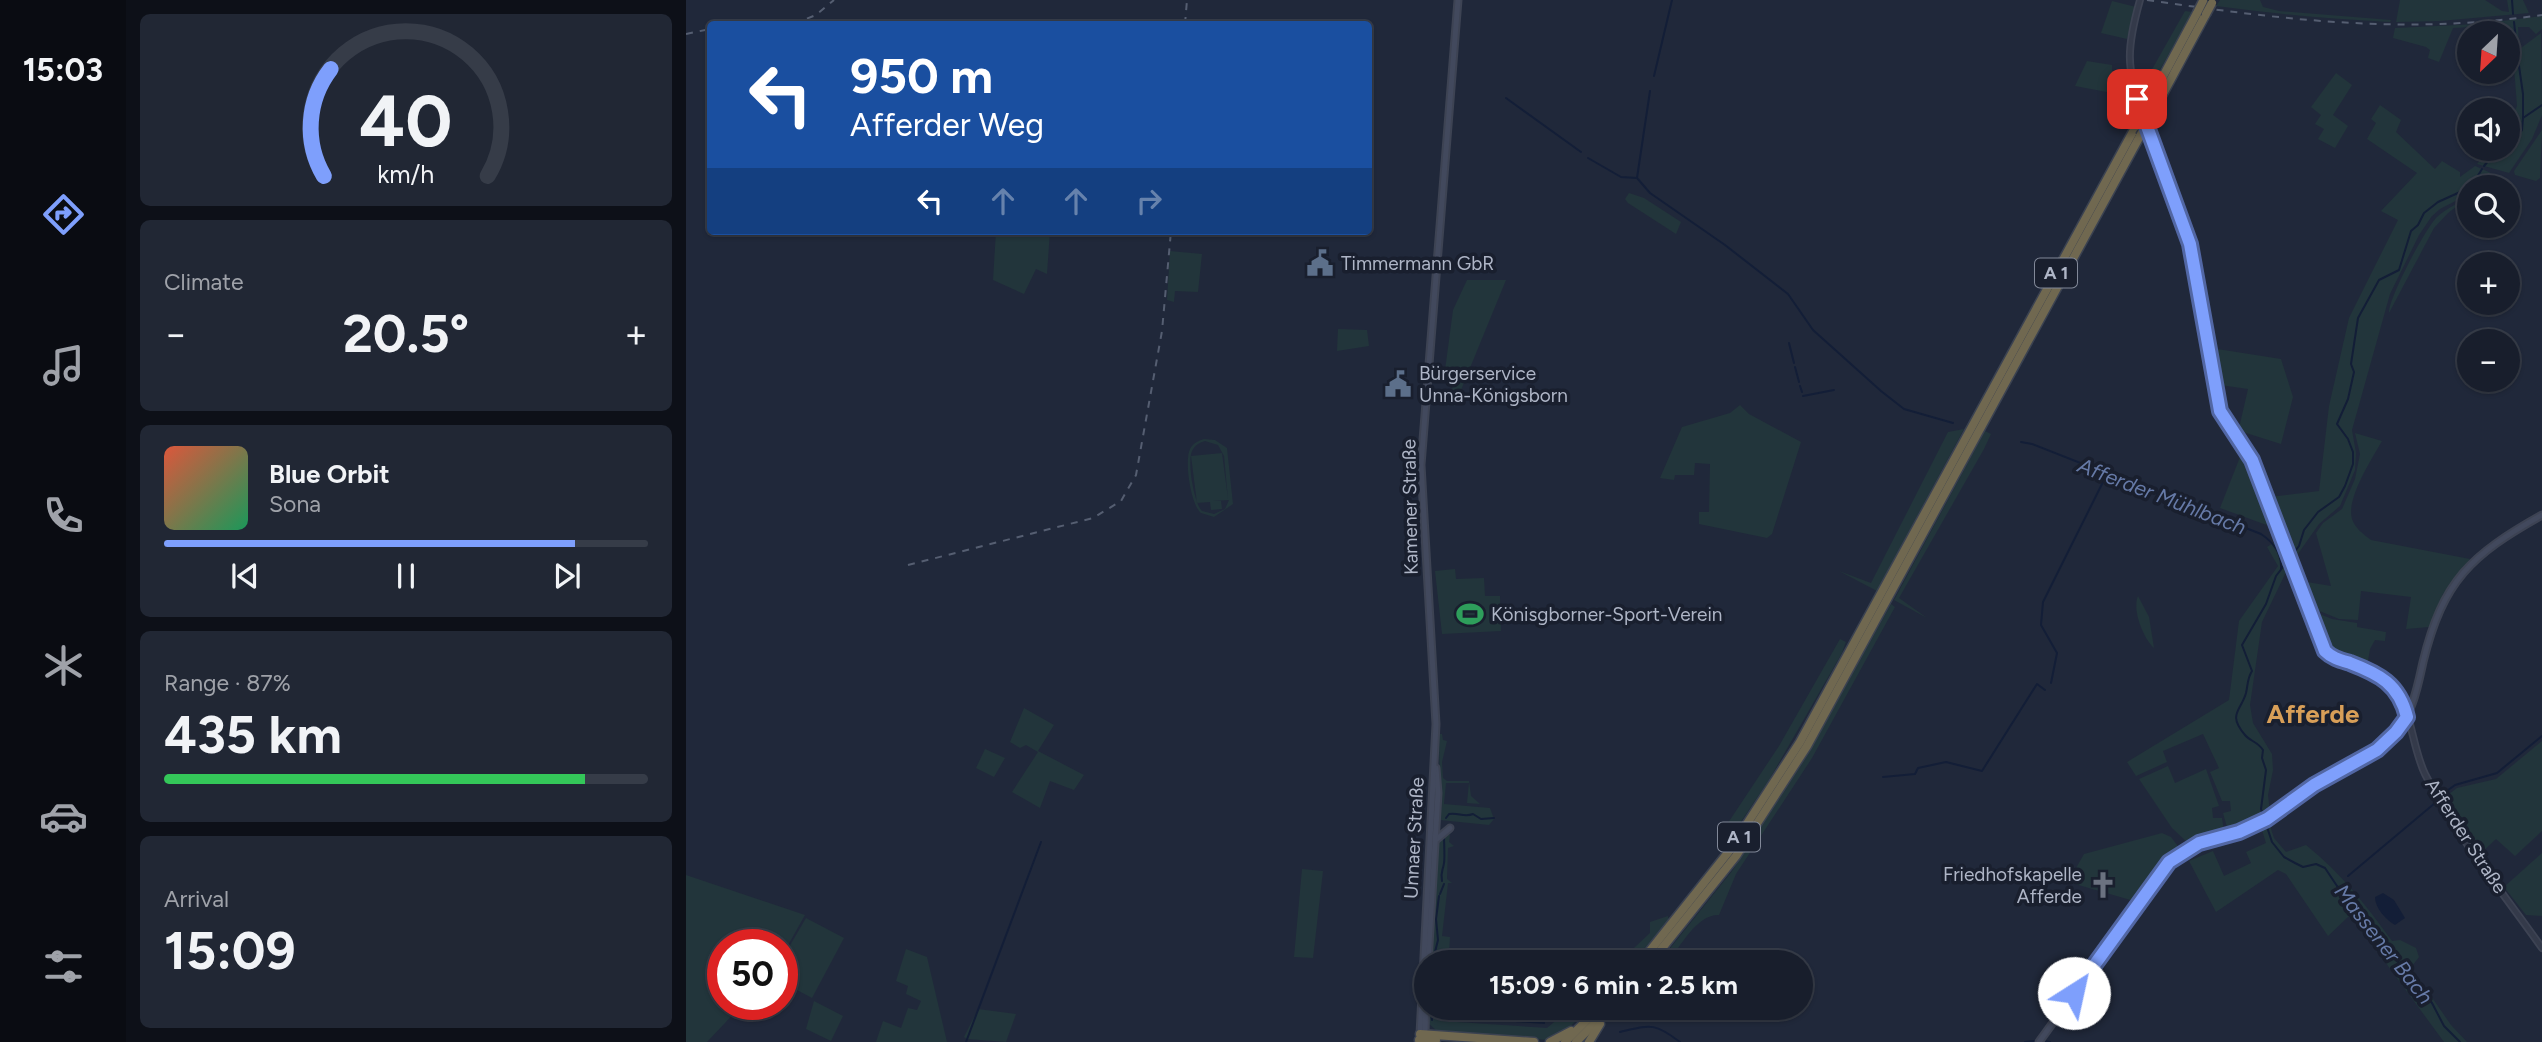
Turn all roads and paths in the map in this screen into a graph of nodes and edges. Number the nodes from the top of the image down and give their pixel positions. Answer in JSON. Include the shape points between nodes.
{"nodes":[{"id":1,"x":1458,"y":0,"type":"edge"},
{"id":2,"x":2140,"y":0,"type":"edge"},
{"id":3,"x":2208,"y":1,"type":"edge"},
{"id":4,"x":2202,"y":13,"type":"junction"},
{"id":5,"x":1980,"y":421,"type":"junction"},
{"id":6,"x":2542,"y":515,"type":"edge"},
{"id":7,"x":1879,"y":607,"type":"junction"},
{"id":8,"x":2407,"y":717,"type":"junction"},
{"id":9,"x":1434,"y":762,"type":"joint"},
{"id":10,"x":1433,"y":824,"type":"junction"},
{"id":11,"x":1450,"y":828,"type":"dead end"},
{"id":12,"x":1435,"y":841,"type":"junction"},
{"id":13,"x":2542,"y":947,"type":"edge"},
{"id":14,"x":1429,"y":950,"type":"edge"},
{"id":15,"x":1650,"y":950,"type":"edge"},
{"id":16,"x":1661,"y":950,"type":"edge"},
{"id":17,"x":1423,"y":1020,"type":"edge"},
{"id":18,"x":1586,"y":1020,"type":"edge"},
{"id":19,"x":1587,"y":1020,"type":"edge"},
{"id":20,"x":1598,"y":1020,"type":"edge"},
{"id":21,"x":1603,"y":1020,"type":"edge"},
{"id":22,"x":1421,"y":1036,"type":"junction"},
{"id":23,"x":1439,"y":1041,"type":"edge"},
{"id":24,"x":1498,"y":1042,"type":"edge"},
{"id":25,"x":1535,"y":1042,"type":"edge"},
{"id":26,"x":1550,"y":1042,"type":"edge"},
{"id":27,"x":1565,"y":1042,"type":"edge"},
{"id":28,"x":1576,"y":1042,"type":"edge"},
{"id":29,"x":1589,"y":1042,"type":"edge"},
{"id":30,"x":2039,"y":1042,"type":"edge"}],
"edges":[{"from":1,"to":9,"type":"main road","name":"Kamener Straße","via":[[1421,465]]},
{"from":2,"to":8,"type":"street","name":"Afferder Straße","via":[[2129,43],[2130,77],[2190,244],[2221,415],[2248,452],[2325,651],[2383,676],[2395,688]]},
{"from":3,"to":4,"type":"highway","number":"A 1","bridge":true},
{"from":4,"to":5,"type":"highway","number":"A 1","bridge":true,"via":[[2136,126]]},
{"from":4,"to":5,"type":"highway","number":"A 1","bridge":true,"via":[[2150,118]]},
{"from":5,"to":7,"type":"highway","number":"A 1"},
{"from":6,"to":8,"type":"main road","via":[[2503,537],[2458,577],[2432,630]]},
{"from":7,"to":15,"type":"highway","number":"A 1","via":[[1765,799],[1701,889]]},
{"from":7,"to":16,"type":"highway","number":"A 1","via":[[1814,734],[1766,812]]},
{"from":8,"to":13,"type":"street","name":"Afferder Straße","via":[[2420,764],[2438,798]]},
{"from":8,"to":30,"type":"main road","via":[[2377,750],[2314,785],[2267,819],[2199,843],[2169,862]]},
{"from":9,"to":10,"type":"main road","name":"Unnaer Straße"},
{"from":10,"to":12,"type":"main road","name":"Unnaer Straße"},
{"from":10,"to":22,"type":"main road","name":"Unnaer Straße"},
{"from":11,"to":12,"type":"main road"},
{"from":12,"to":14,"type":"main road","name":"Unnaer Straße"},
{"from":17,"to":22,"type":"main road"},
{"from":18,"to":26,"type":"highway"},
{"from":19,"to":27,"type":"highway"},
{"from":20,"to":28,"type":"highway"},
{"from":21,"to":29,"type":"highway"},
{"from":22,"to":23,"type":"highway"},
{"from":22,"to":25,"type":"highway"},
{"from":23,"to":24,"type":"highway"}]}
